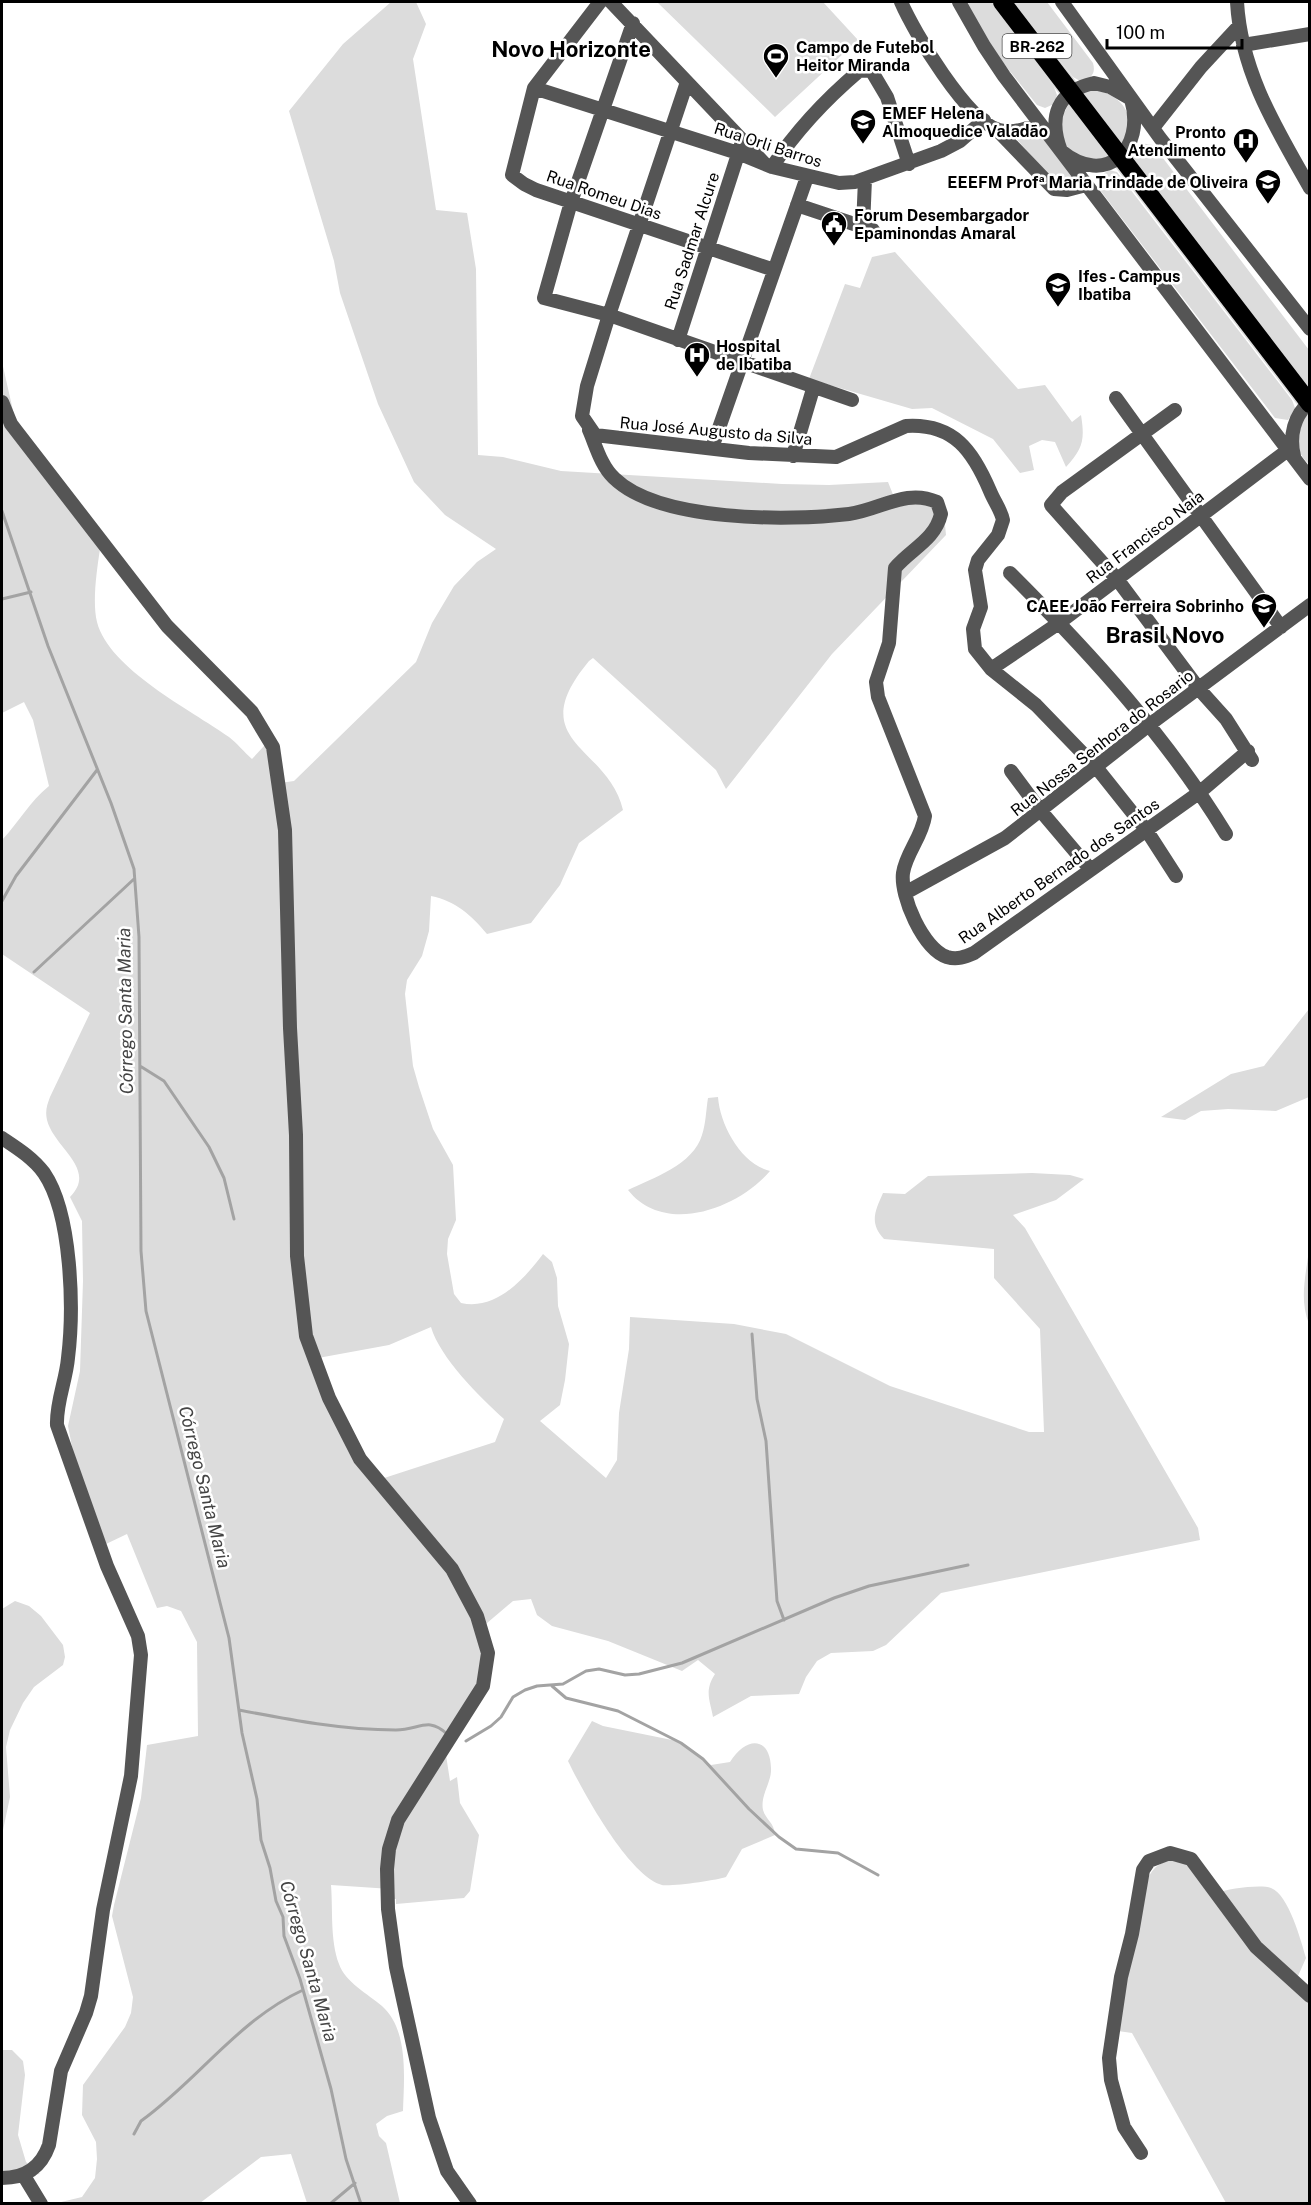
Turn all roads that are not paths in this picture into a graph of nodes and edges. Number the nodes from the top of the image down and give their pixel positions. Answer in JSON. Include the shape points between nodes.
{"nodes":[{"id":1,"x":600,"y":2,"type":"edge"},
{"id":2,"x":611,"y":2,"type":"edge"},
{"id":3,"x":901,"y":2,"type":"edge"},
{"id":4,"x":959,"y":2,"type":"edge"},
{"id":5,"x":1002,"y":2,"type":"edge"},
{"id":6,"x":1062,"y":2,"type":"edge"},
{"id":7,"x":1237,"y":3,"type":"edge"},
{"id":8,"x":633,"y":23,"type":"junction"},
{"id":9,"x":1239,"y":26,"type":"junction"},
{"id":10,"x":1310,"y":34,"type":"edge"},
{"id":11,"x":1243,"y":45,"type":"junction"},
{"id":12,"x":1101,"y":58,"type":"junction"},
{"id":13,"x":687,"y":82,"type":"junction"},
{"id":14,"x":1094,"y":83,"type":"junction"},
{"id":15,"x":534,"y":87,"type":"junction"},
{"id":16,"x":1070,"y":92,"type":"junction"},
{"id":17,"x":1131,"y":99,"type":"junction"},
{"id":18,"x":602,"y":110,"type":"junction"},
{"id":19,"x":1043,"y":114,"type":"junction"},
{"id":20,"x":984,"y":120,"type":"junction"},
{"id":21,"x":998,"y":130,"type":"junction"},
{"id":22,"x":670,"y":132,"type":"junction"},
{"id":23,"x":1157,"y":133,"type":"junction"},
{"id":24,"x":1133,"y":135,"type":"junction"},
{"id":25,"x":741,"y":147,"type":"junction"},
{"id":26,"x":1061,"y":151,"type":"junction"},
{"id":27,"x":1120,"y":159,"type":"junction"},
{"id":28,"x":766,"y":162,"type":"junction"},
{"id":29,"x":909,"y":164,"type":"junction"},
{"id":30,"x":807,"y":177,"type":"junction"},
{"id":31,"x":865,"y":179,"type":"junction"},
{"id":32,"x":1086,"y":185,"type":"junction"},
{"id":33,"x":1310,"y":188,"type":"edge"},
{"id":34,"x":571,"y":202,"type":"junction"},
{"id":35,"x":797,"y":205,"type":"junction"},
{"id":36,"x":640,"y":225,"type":"junction"},
{"id":37,"x":708,"y":248,"type":"junction"},
{"id":38,"x":774,"y":270,"type":"junction"},
{"id":39,"x":609,"y":315,"type":"junction"},
{"id":40,"x":1310,"y":329,"type":"edge"},
{"id":41,"x":678,"y":340,"type":"junction"},
{"id":42,"x":744,"y":363,"type":"junction"},
{"id":43,"x":813,"y":389,"type":"junction"},
{"id":44,"x":1116,"y":398,"type":"dead end"},
{"id":45,"x":852,"y":400,"type":"dead end"},
{"id":46,"x":2,"y":402,"type":"edge"},
{"id":47,"x":1309,"y":403,"type":"edge"},
{"id":48,"x":1175,"y":410,"type":"dead end"},
{"id":49,"x":582,"y":416,"type":"junction"},
{"id":50,"x":1295,"y":422,"type":"junction"},
{"id":51,"x":1270,"y":426,"type":"junction"},
{"id":52,"x":1143,"y":436,"type":"junction"},
{"id":53,"x":712,"y":448,"type":"junction"},
{"id":54,"x":1288,"y":450,"type":"junction"},
{"id":55,"x":793,"y":456,"type":"junction"},
{"id":56,"x":1297,"y":462,"type":"junction"},
{"id":57,"x":1310,"y":472,"type":"edge"},
{"id":58,"x":1310,"y":479,"type":"edge"},
{"id":59,"x":1200,"y":517,"type":"junction"},
{"id":60,"x":1010,"y":573,"type":"dead end"},
{"id":61,"x":1117,"y":579,"type":"junction"},
{"id":62,"x":1310,"y":605,"type":"edge"},
{"id":63,"x":1059,"y":622,"type":"junction"},
{"id":64,"x":1281,"y":627,"type":"junction"},
{"id":65,"x":990,"y":669,"type":"junction"},
{"id":66,"x":1199,"y":689,"type":"junction"},
{"id":67,"x":1149,"y":725,"type":"junction"},
{"id":68,"x":1096,"y":767,"type":"junction"},
{"id":69,"x":1011,"y":771,"type":"dead end"},
{"id":70,"x":1200,"y":792,"type":"junction"},
{"id":71,"x":1040,"y":810,"type":"junction"},
{"id":72,"x":1147,"y":831,"type":"junction"},
{"id":73,"x":1226,"y":834,"type":"dead end"},
{"id":74,"x":1090,"y":870,"type":"junction"},
{"id":75,"x":1176,"y":876,"type":"dead end"},
{"id":76,"x":905,"y":892,"type":"junction"},
{"id":77,"x":2,"y":1138,"type":"edge"},
{"id":78,"x":1310,"y":1996,"type":"edge"},
{"id":79,"x":1141,"y":2153,"type":"dead end"},
{"id":80,"x":22,"y":2176,"type":"junction"},
{"id":81,"x":2,"y":2178,"type":"edge"},
{"id":82,"x":2,"y":2185,"type":"edge"},
{"id":83,"x":41,"y":2204,"type":"edge"},
{"id":84,"x":470,"y":2204,"type":"edge"}],
"edges":[{"from":1,"to":15,"type":"street"},
{"from":2,"to":8,"type":"street"},
{"from":3,"to":20,"type":"street","via":[[950,84]]},
{"from":4,"to":19,"type":"street","via":[[994,63]]},
{"from":5,"to":16,"type":"highway","number":"BR-262"},
{"from":6,"to":12,"type":"street"},
{"from":7,"to":9,"type":"street"},
{"from":8,"to":13,"type":"street"},
{"from":8,"to":18,"type":"street"},
{"from":9,"to":11,"type":"street"},
{"from":9,"to":23,"type":"street","via":[[1201,67]]},
{"from":10,"to":11,"type":"street"},
{"from":11,"to":33,"type":"street","via":[[1249,71],[1266,108]]},
{"from":12,"to":14,"type":"street"},
{"from":12,"to":17,"type":"street"},
{"from":13,"to":22,"type":"street"},
{"from":13,"to":25,"type":"street"},
{"from":14,"to":16,"type":"street"},
{"from":14,"to":17,"type":"street"},
{"from":15,"to":18,"type":"street","name":"Rua Orli Barros"},
{"from":15,"to":34,"type":"street","name":"Rua Romeu Dias","via":[[512,175],[524,184]]},
{"from":16,"to":19,"type":"street"},
{"from":16,"to":27,"type":"highway","number":"BR-262"},
{"from":17,"to":23,"type":"street"},
{"from":17,"to":24,"type":"street"},
{"from":18,"to":22,"type":"street","name":"Rua Orli Barros"},
{"from":18,"to":34,"type":"street"},
{"from":19,"to":21,"type":"street","via":[[1025,130]]},
{"from":19,"to":26,"type":"street"},
{"from":19,"to":26,"type":"street"},
{"from":20,"to":21,"type":"street"},
{"from":20,"to":29,"type":"street","name":"Rua Orli Barros","via":[[960,141]]},
{"from":21,"to":32,"type":"street","via":[[1054,189]]},
{"from":22,"to":25,"type":"street","name":"Rua Orli Barros"},
{"from":22,"to":36,"type":"street"},
{"from":23,"to":24,"type":"street"},
{"from":23,"to":40,"type":"street"},
{"from":24,"to":27,"type":"street"},
{"from":25,"to":28,"type":"street","name":"Rua Orli Barros"},
{"from":25,"to":37,"type":"street","name":"Rua Sadmar Alcure"},
{"from":26,"to":27,"type":"street","via":[[1078,162],[1092,165]]},
{"from":26,"to":32,"type":"street"},
{"from":27,"to":47,"type":"highway","number":"BR-262"},
{"from":28,"to":29,"type":"street","via":[[787,145],[837,90],[866,69],[880,82]]},
{"from":28,"to":30,"type":"street","name":"Rua Orli Barros"},
{"from":29,"to":31,"type":"street","name":"Rua Orli Barros"},
{"from":30,"to":31,"type":"street","name":"Rua Orli Barros","via":[[847,183]]},
{"from":30,"to":35,"type":"street"},
{"from":31,"to":35,"type":"street","via":[[868,229]]},
{"from":32,"to":51,"type":"street"},
{"from":34,"to":36,"type":"street","name":"Rua Romeu Dias"},
{"from":34,"to":39,"type":"street","via":[[543,295]]},
{"from":35,"to":38,"type":"street"},
{"from":36,"to":37,"type":"street","name":"Rua Romeu Dias"},
{"from":36,"to":39,"type":"street"},
{"from":37,"to":38,"type":"street","name":"Rua Romeu Dias"},
{"from":37,"to":41,"type":"street","name":"Rua Sadmar Alcure"},
{"from":38,"to":42,"type":"street"},
{"from":39,"to":41,"type":"street"},
{"from":39,"to":49,"type":"street","via":[[586,386]]},
{"from":41,"to":42,"type":"street"},
{"from":42,"to":43,"type":"street"},
{"from":42,"to":53,"type":"street"},
{"from":43,"to":45,"type":"street"},
{"from":43,"to":55,"type":"street"},
{"from":44,"to":52,"type":"street"},
{"from":46,"to":84,"type":"street","via":[[11,424],[164,622],[252,712],[273,747],[285,830],[297,1256],[306,1336],[329,1398],[360,1459],[452,1569],[477,1616],[488,1653],[483,1686],[398,1820],[392,1833],[387,1869],[396,1967],[429,2118],[447,2171]]},
{"from":47,"to":50,"type":"street"},
{"from":48,"to":52,"type":"street"},
{"from":49,"to":53,"type":"street","name":"Rua José Augusto da Silva","via":[[595,435]]},
{"from":49,"to":76,"type":"street","name":"Rua Alberto Bernado dos Santos","via":[[615,480],[681,511],[823,516],[850,514],[908,497],[937,502],[941,514],[928,539],[895,567],[889,643],[876,682],[878,697],[925,816],[904,865]]},
{"from":50,"to":51,"type":"street"},
{"from":50,"to":56,"type":"street","via":[[1292,446]]},
{"from":51,"to":54,"type":"street"},
{"from":52,"to":59,"type":"street"},
{"from":52,"to":61,"type":"street","via":[[1051,505]]},
{"from":53,"to":55,"type":"street","name":"Rua José Augusto da Silva"},
{"from":54,"to":56,"type":"street"},
{"from":54,"to":59,"type":"street","name":"Rua Francisco Naia"},
{"from":55,"to":65,"type":"street","name":"Rua José Augusto da Silva","via":[[836,457],[906,426],[933,427],[962,444],[978,462],[1002,515],[1001,528],[975,570],[981,607],[973,639],[975,649]]},
{"from":56,"to":57,"type":"street"},
{"from":56,"to":58,"type":"street"},
{"from":59,"to":61,"type":"street","name":"Rua Francisco Naia"},
{"from":59,"to":64,"type":"street"},
{"from":60,"to":63,"type":"street"},
{"from":61,"to":63,"type":"street","name":"Rua Francisco Naia"},
{"from":61,"to":66,"type":"street"},
{"from":62,"to":64,"type":"street","name":"Rua Nossa Senhora do Rosario"},
{"from":63,"to":65,"type":"street","name":"Rua Francisco Naia"},
{"from":63,"to":67,"type":"street"},
{"from":64,"to":66,"type":"street","name":"Rua Nossa Senhora do Rosario"},
{"from":65,"to":68,"type":"street","via":[[1036,705]]},
{"from":66,"to":67,"type":"street","name":"Rua Nossa Senhora do Rosario"},
{"from":66,"to":70,"type":"street","name":"Rua Alberto Bernado dos Santos","via":[[1226,719],[1250,756]]},
{"from":67,"to":68,"type":"street","name":"Rua Nossa Senhora do Rosario"},
{"from":67,"to":70,"type":"street"},
{"from":68,"to":71,"type":"street","name":"Rua Nossa Senhora do Rosario"},
{"from":68,"to":72,"type":"street"},
{"from":69,"to":71,"type":"street"},
{"from":70,"to":72,"type":"street","name":"Rua Alberto Bernado dos Santos"},
{"from":70,"to":73,"type":"street"},
{"from":71,"to":74,"type":"street"},
{"from":71,"to":76,"type":"street","name":"Rua Nossa Senhora do Rosario","via":[[994,845]]},
{"from":72,"to":74,"type":"street","name":"Rua Alberto Bernado dos Santos"},
{"from":72,"to":75,"type":"street"},
{"from":74,"to":76,"type":"street","name":"Rua Alberto Bernado dos Santos","via":[[974,953],[956,958],[946,957],[932,946],[915,922]]},
{"from":77,"to":80,"type":"street","via":[[44,1173],[62,1215],[67,1240],[70,1336],[57,1425],[141,1650],[131,1776],[105,1899],[89,2004],[61,2071],[47,2152],[38,2165]]},
{"from":78,"to":79,"type":"street","via":[[1256,1947],[1191,1858],[1170,1853],[1149,1861],[1143,1870],[1121,1977],[1109,2058],[1124,2127]]},
{"from":80,"to":81,"type":"street"},
{"from":80,"to":82,"type":"street"},
{"from":80,"to":83,"type":"street"}]}
